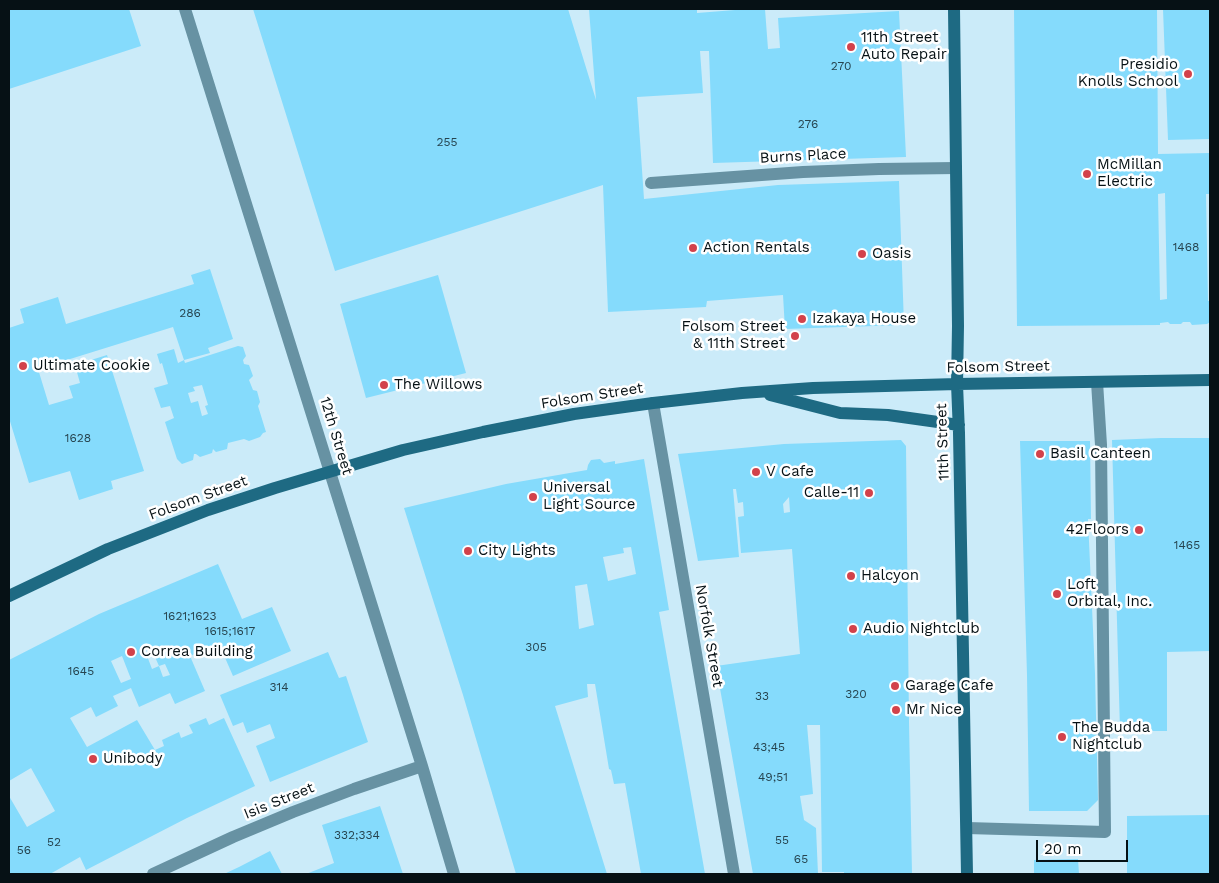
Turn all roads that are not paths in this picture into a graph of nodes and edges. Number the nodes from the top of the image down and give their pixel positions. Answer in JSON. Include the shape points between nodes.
{"nodes":[{"id":1,"x":185,"y":9,"type":"edge"},
{"id":2,"x":954,"y":9,"type":"edge"},
{"id":3,"x":956,"y":168,"type":"junction"},
{"id":4,"x":651,"y":183,"type":"dead end"},
{"id":5,"x":1210,"y":380,"type":"edge"},
{"id":6,"x":1098,"y":382,"type":"junction"},
{"id":7,"x":957,"y":384,"type":"junction"},
{"id":8,"x":758,"y":392,"type":"junction"},
{"id":9,"x":653,"y":402,"type":"junction"},
{"id":10,"x":959,"y":425,"type":"junction"},
{"id":11,"x":330,"y":471,"type":"junction"},
{"id":12,"x":9,"y":596,"type":"edge"},
{"id":13,"x":422,"y":766,"type":"junction"},
{"id":14,"x":967,"y":828,"type":"junction"},
{"id":15,"x":153,"y":874,"type":"edge"},
{"id":16,"x":454,"y":874,"type":"edge"},
{"id":17,"x":734,"y":874,"type":"edge"},
{"id":18,"x":967,"y":874,"type":"edge"}],
"edges":[{"from":1,"to":11,"type":"street","name":"12th Street"},
{"from":2,"to":3,"type":"main road","name":"11th Street"},
{"from":3,"to":4,"type":"street","name":"Burns Place","via":[[803,172]]},
{"from":3,"to":7,"type":"main road","name":"11th Street"},
{"from":5,"to":6,"type":"main road","name":"Folsom Street"},
{"from":6,"to":7,"type":"main road","name":"Folsom Street"},
{"from":6,"to":14,"type":"street","via":[[1105,832]]},
{"from":7,"to":8,"type":"main road","name":"Folsom Street"},
{"from":7,"to":10,"type":"main road","name":"11th Street"},
{"from":8,"to":9,"type":"main road","name":"Folsom Street"},
{"from":8,"to":10,"type":"main road","via":[[840,413],[888,415]]},
{"from":9,"to":11,"type":"main road","name":"Folsom Street","via":[[483,432]]},
{"from":9,"to":17,"type":"street","name":"Norfolk Street"},
{"from":10,"to":14,"type":"main road","name":"11th Street"},
{"from":11,"to":12,"type":"main road","name":"Folsom Street","via":[[208,510],[133,539]]},
{"from":11,"to":13,"type":"street","name":"12th Street"},
{"from":13,"to":15,"type":"street","name":"Isis Street","via":[[294,812]]},
{"from":13,"to":16,"type":"street","name":"12th Street"},
{"from":14,"to":18,"type":"main road","name":"11th Street"}]}
